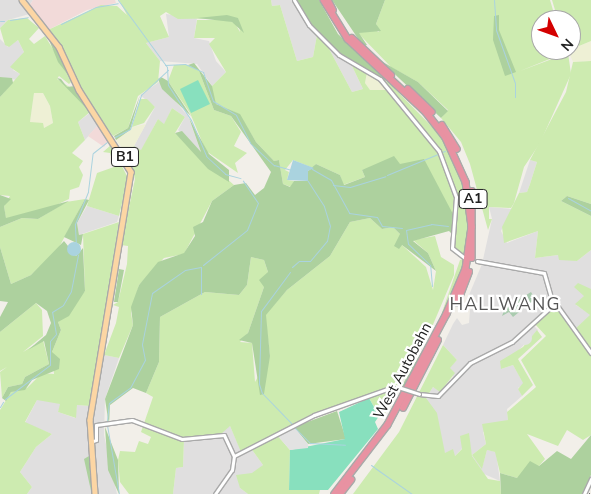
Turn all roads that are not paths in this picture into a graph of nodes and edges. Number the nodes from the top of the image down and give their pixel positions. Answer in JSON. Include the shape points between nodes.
{"nodes":[{"id":1,"x":22,"y":0,"type":"edge"},
{"id":2,"x":294,"y":0,"type":"edge"},
{"id":3,"x":324,"y":0,"type":"edge"},
{"id":4,"x":328,"y":0,"type":"edge"},
{"id":5,"x":465,"y":258,"type":"dead end"},
{"id":6,"x":477,"y":261,"type":"dead end"},
{"id":7,"x":555,"y":303,"type":"junction"},
{"id":8,"x":591,"y":353,"type":"edge"},
{"id":9,"x":90,"y":442,"type":"junction"},
{"id":10,"x":234,"y":456,"type":"junction"},
{"id":11,"x":591,"y":479,"type":"edge"},
{"id":12,"x":95,"y":494,"type":"edge"},
{"id":13,"x":215,"y":494,"type":"edge"},
{"id":14,"x":335,"y":494,"type":"edge"},
{"id":15,"x":340,"y":494,"type":"edge"},
{"id":16,"x":584,"y":494,"type":"edge"}],
"edges":[{"from":1,"to":9,"type":"main road","number":"B1","via":[[59,47],[84,98],[131,172],[94,391]]},
{"from":2,"to":5,"type":"street","via":[[309,25],[339,55],[380,79],[442,155],[456,197],[452,248]]},
{"from":3,"to":14,"type":"highway","name":"West Autobahn","number":"A1","via":[[348,39],[426,112],[446,138],[464,177],[472,227],[466,269],[447,314],[388,425]]},
{"from":4,"to":15,"type":"highway","name":"West Autobahn","number":"A1","via":[[352,38],[425,106],[450,136],[469,179],[476,222],[471,266],[456,306],[398,417]]},
{"from":6,"to":7,"type":"street","via":[[544,272]]},
{"from":7,"to":8,"type":"street"},
{"from":7,"to":10,"type":"street","bridge":true,"via":[[512,342],[470,363],[438,396],[390,388],[314,415]]},
{"from":9,"to":10,"type":"street","via":[[96,440],[95,426],[132,420],[182,439],[224,435]]},
{"from":9,"to":12,"type":"main road","number":"B1"},
{"from":10,"to":13,"type":"street","via":[[232,470]]},
{"from":11,"to":16,"type":"street"}]}
